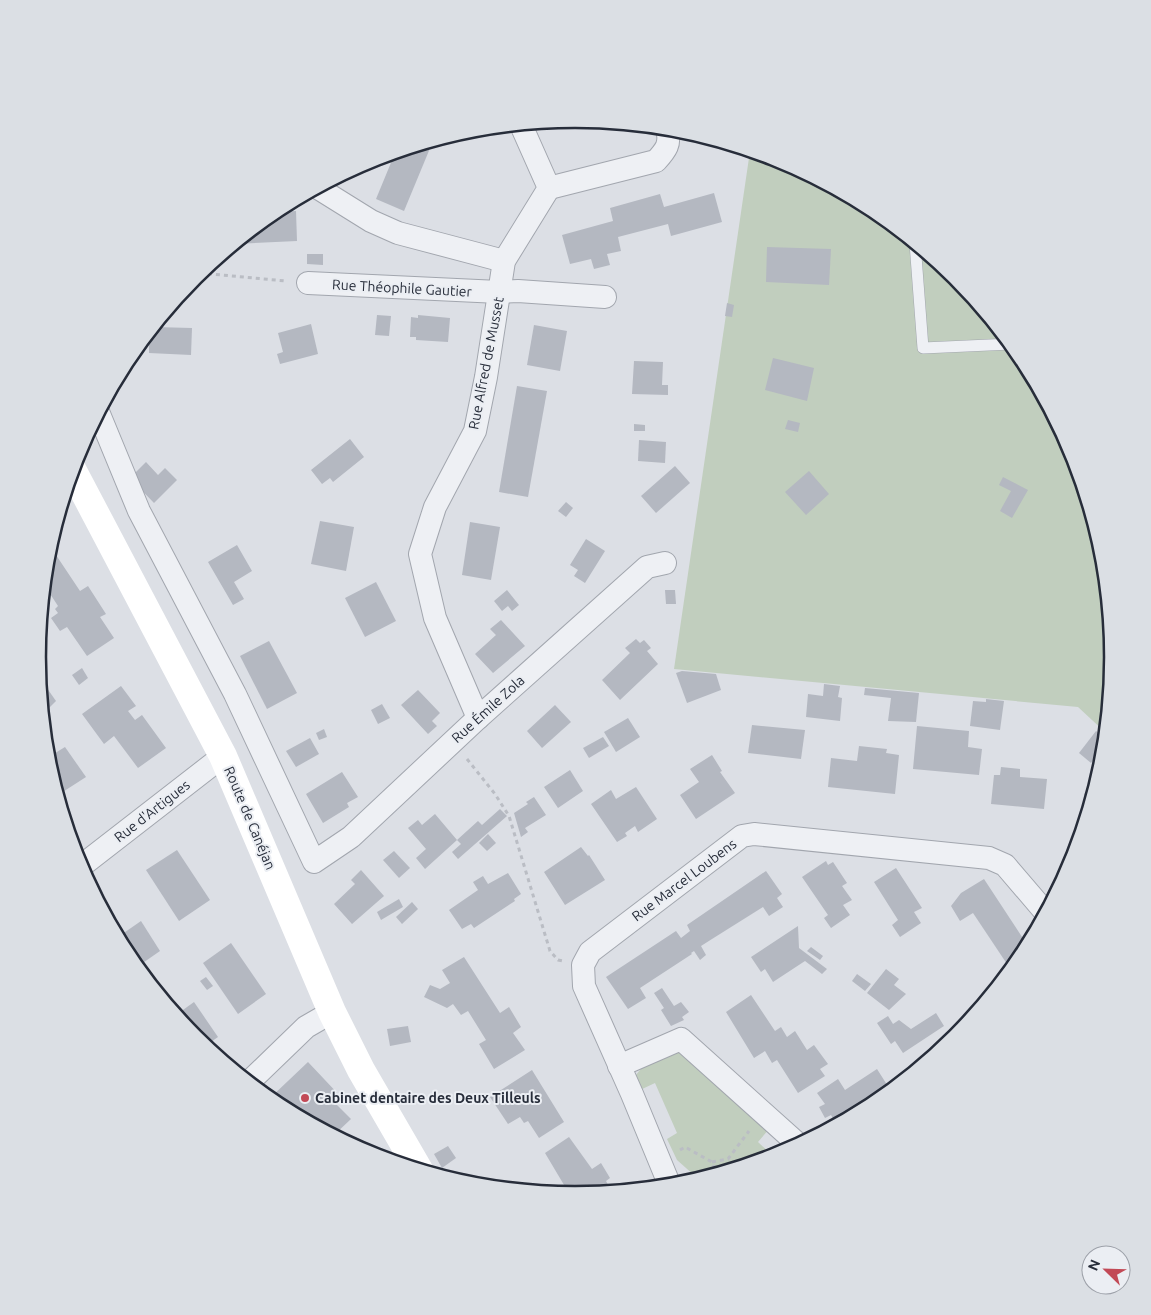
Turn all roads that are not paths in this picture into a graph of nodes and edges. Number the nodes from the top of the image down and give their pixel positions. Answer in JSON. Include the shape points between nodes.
{"nodes":[{"id":1,"x":524,"y":131,"type":"edge"},
{"id":2,"x":669,"y":137,"type":"edge"},
{"id":3,"x":549,"y":188,"type":"junction"},
{"id":4,"x":324,"y":192,"type":"edge"},
{"id":5,"x":916,"y":253,"type":"edge"},
{"id":6,"x":504,"y":261,"type":"junction"},
{"id":7,"x":308,"y":283,"type":"road end"},
{"id":8,"x":499,"y":292,"type":"junction"},
{"id":9,"x":605,"y":297,"type":"dead end"},
{"id":10,"x":1002,"y":344,"type":"edge"},
{"id":11,"x":101,"y":422,"type":"edge"},
{"id":12,"x":77,"y":479,"type":"edge"},
{"id":13,"x":665,"y":563,"type":"dead end"},
{"id":14,"x":478,"y":718,"type":"junction"},
{"id":15,"x":223,"y":756,"type":"junction"},
{"id":16,"x":88,"y":861,"type":"edge"},
{"id":17,"x":1042,"y":908,"type":"edge"},
{"id":18,"x":332,"y":1012,"type":"junction"},
{"id":19,"x":619,"y":1066,"type":"junction"},
{"id":20,"x":254,"y":1077,"type":"edge"},
{"id":21,"x":793,"y":1139,"type":"edge"},
{"id":22,"x":414,"y":1162,"type":"edge"},
{"id":23,"x":667,"y":1179,"type":"edge"}],
"edges":[{"from":1,"to":3,"type":"street"},
{"from":2,"to":3,"type":"street","via":[[666,150],[656,161]]},
{"from":3,"to":6,"type":"street","name":"Rue Alfred de Musset"},
{"from":4,"to":6,"type":"street","via":[[371,221],[398,233]]},
{"from":5,"to":10,"type":"lane","via":[[923,348]]},
{"from":6,"to":8,"type":"street","name":"Rue Alfred de Musset"},
{"from":7,"to":8,"type":"street","name":"Rue Théophile Gautier"},
{"from":8,"to":9,"type":"street","name":"Rue Théophile Gautier"},
{"from":8,"to":14,"type":"street","name":"Rue Alfred de Musset","via":[[474,431],[435,507],[420,554],[435,618]]},
{"from":11,"to":14,"type":"street","name":"Rue Émile Zola","via":[[139,511],[235,694],[314,862],[351,837]]},
{"from":12,"to":15,"type":"street","name":"Route de Canéjan"},
{"from":13,"to":14,"type":"street","name":"Rue Émile Zola","via":[[648,567]]},
{"from":15,"to":16,"type":"street","name":"Rue d'Artigues"},
{"from":15,"to":18,"type":"street","name":"Route de Canéjan"},
{"from":17,"to":19,"type":"street","name":"Rue Marcel Loubens","via":[[1005,865],[989,858],[754,834],[742,836],[590,952],[583,965],[584,986]]},
{"from":18,"to":20,"type":"street","via":[[306,1027]]},
{"from":18,"to":22,"type":"street","name":"Route de Canéjan"},
{"from":19,"to":21,"type":"street","via":[[682,1039]]},
{"from":19,"to":23,"type":"street","name":"Rue Marcel Loubens"}]}
